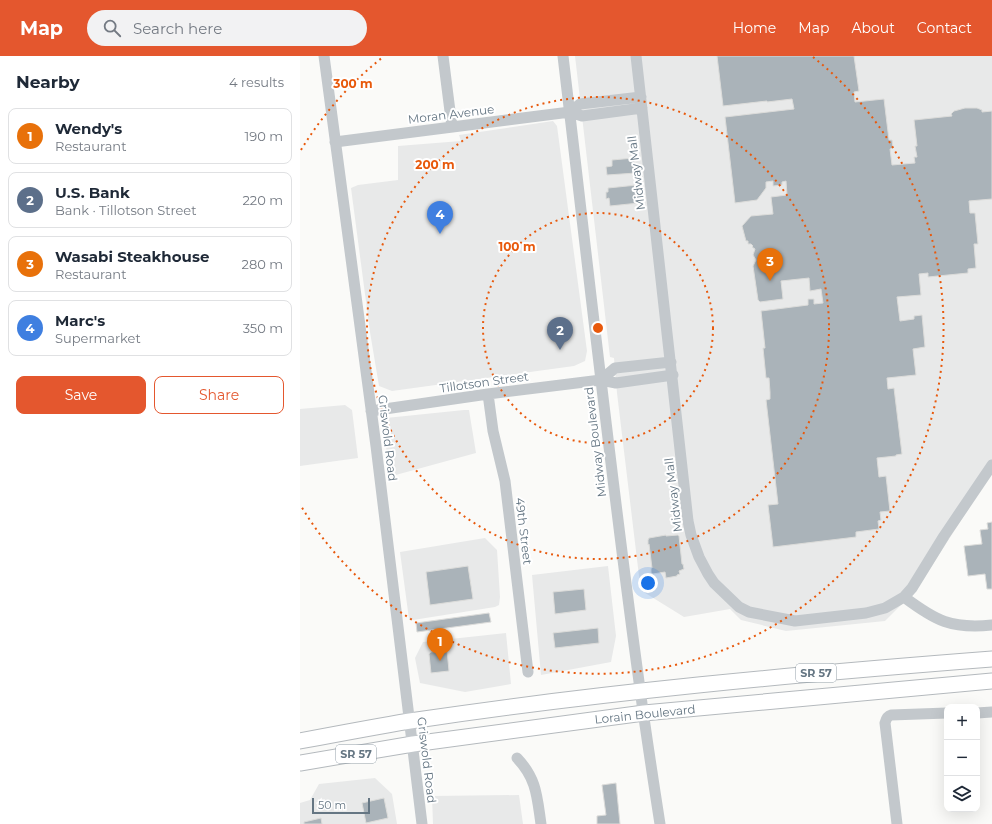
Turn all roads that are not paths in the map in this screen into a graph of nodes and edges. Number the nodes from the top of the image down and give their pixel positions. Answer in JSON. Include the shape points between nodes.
{"nodes":[{"id":1,"x":324,"y":56,"type":"edge"},
{"id":2,"x":443,"y":56,"type":"edge"},
{"id":3,"x":563,"y":56,"type":"edge"},
{"id":4,"x":636,"y":56,"type":"edge"},
{"id":5,"x":641,"y":97,"type":"junction"},
{"id":6,"x":642,"y":108,"type":"junction"},
{"id":7,"x":570,"y":112,"type":"junction"},
{"id":8,"x":452,"y":127,"type":"junction"},
{"id":9,"x":336,"y":142,"type":"junction"},
{"id":10,"x":671,"y":362,"type":"junction"},
{"id":11,"x":673,"y":375,"type":"junction"},
{"id":12,"x":601,"y":380,"type":"junction"},
{"id":13,"x":488,"y":394,"type":"junction"},
{"id":14,"x":371,"y":411,"type":"junction"},
{"id":15,"x":992,"y":465,"type":"edge"},
{"id":16,"x":904,"y":597,"type":"junction"},
{"id":17,"x":992,"y":626,"type":"edge"},
{"id":18,"x":992,"y":659,"type":"edge"},
{"id":19,"x":528,"y":672,"type":"dead end"},
{"id":20,"x":992,"y":681,"type":"edge"},
{"id":21,"x":640,"y":692,"type":"junction"},
{"id":22,"x":992,"y":712,"type":"edge"},
{"id":23,"x":644,"y":713,"type":"junction"},
{"id":24,"x":944,"y":713,"type":"edge"},
{"id":25,"x":980,"y":713,"type":"edge"},
{"id":26,"x":410,"y":722,"type":"junction"},
{"id":27,"x":300,"y":740,"type":"edge"},
{"id":28,"x":413,"y":744,"type":"junction"},
{"id":29,"x":517,"y":758,"type":"dead end"},
{"id":30,"x":300,"y":763,"type":"edge"},
{"id":31,"x":422,"y":824,"type":"edge"},
{"id":32,"x":541,"y":824,"type":"edge"},
{"id":33,"x":660,"y":824,"type":"edge"},
{"id":34,"x":896,"y":824,"type":"edge"}],
"edges":[{"from":1,"to":9,"type":"street","name":"Griswold Road"},
{"from":2,"to":8,"type":"street"},
{"from":3,"to":7,"type":"street","name":"Midway Boulevard"},
{"from":4,"to":5,"type":"street"},
{"from":5,"to":6,"type":"street","name":"Midway Mall"},
{"from":5,"to":7,"type":"street","name":"Moran Avenue","via":[[580,104]]},
{"from":6,"to":7,"type":"street","name":"Moran Avenue","via":[[582,116]]},
{"from":6,"to":10,"type":"street","name":"Midway Mall"},
{"from":7,"to":8,"type":"street","name":"Moran Avenue"},
{"from":7,"to":12,"type":"street","name":"Midway Boulevard"},
{"from":8,"to":9,"type":"street","name":"Moran Avenue"},
{"from":9,"to":14,"type":"street","name":"Griswold Road"},
{"from":10,"to":11,"type":"street","name":"Midway Mall"},
{"from":10,"to":12,"type":"street","via":[[615,368]]},
{"from":11,"to":12,"type":"street","name":"Tillotson Street","via":[[616,383]]},
{"from":11,"to":16,"type":"street","name":"Midway Mall","via":[[691,535],[711,579],[735,604],[749,612],[795,620],[866,614],[885,608]]},
{"from":12,"to":13,"type":"street","name":"Tillotson Street"},
{"from":12,"to":21,"type":"street","name":"Midway Boulevard"},
{"from":13,"to":14,"type":"street","name":"Tillotson Street"},
{"from":13,"to":19,"type":"street","name":"49th Street","via":[[493,431],[505,481]]},
{"from":14,"to":26,"type":"street","name":"Griswold Road"},
{"from":15,"to":16,"type":"street","name":"Midway Mall"},
{"from":16,"to":17,"type":"street","via":[[939,620],[955,625]]},
{"from":18,"to":21,"type":"highway","name":"Lorain Boulevard","number":"SR 57","via":[[711,683]]},
{"from":20,"to":23,"type":"highway","name":"Lorain Boulevard","number":"SR 57"},
{"from":21,"to":23,"type":"street","name":"Midway Boulevard"},
{"from":21,"to":26,"type":"highway","name":"Lorain Boulevard","number":"SR 57"},
{"from":22,"to":25,"type":"street"},
{"from":23,"to":28,"type":"highway","name":"Lorain Boulevard","number":"SR 57"},
{"from":23,"to":33,"type":"street","name":"Midway Boulevard"},
{"from":24,"to":34,"type":"street","via":[[887,717],[885,723]]},
{"from":26,"to":27,"type":"highway","name":"Lorain Boulevard","number":"SR 57"},
{"from":26,"to":28,"type":"street","name":"Griswold Road"},
{"from":28,"to":30,"type":"highway","name":"Lorain Boulevard","number":"SR 57"},
{"from":28,"to":31,"type":"street","name":"Griswold Road"},
{"from":29,"to":32,"type":"street","via":[[535,786]]}]}
